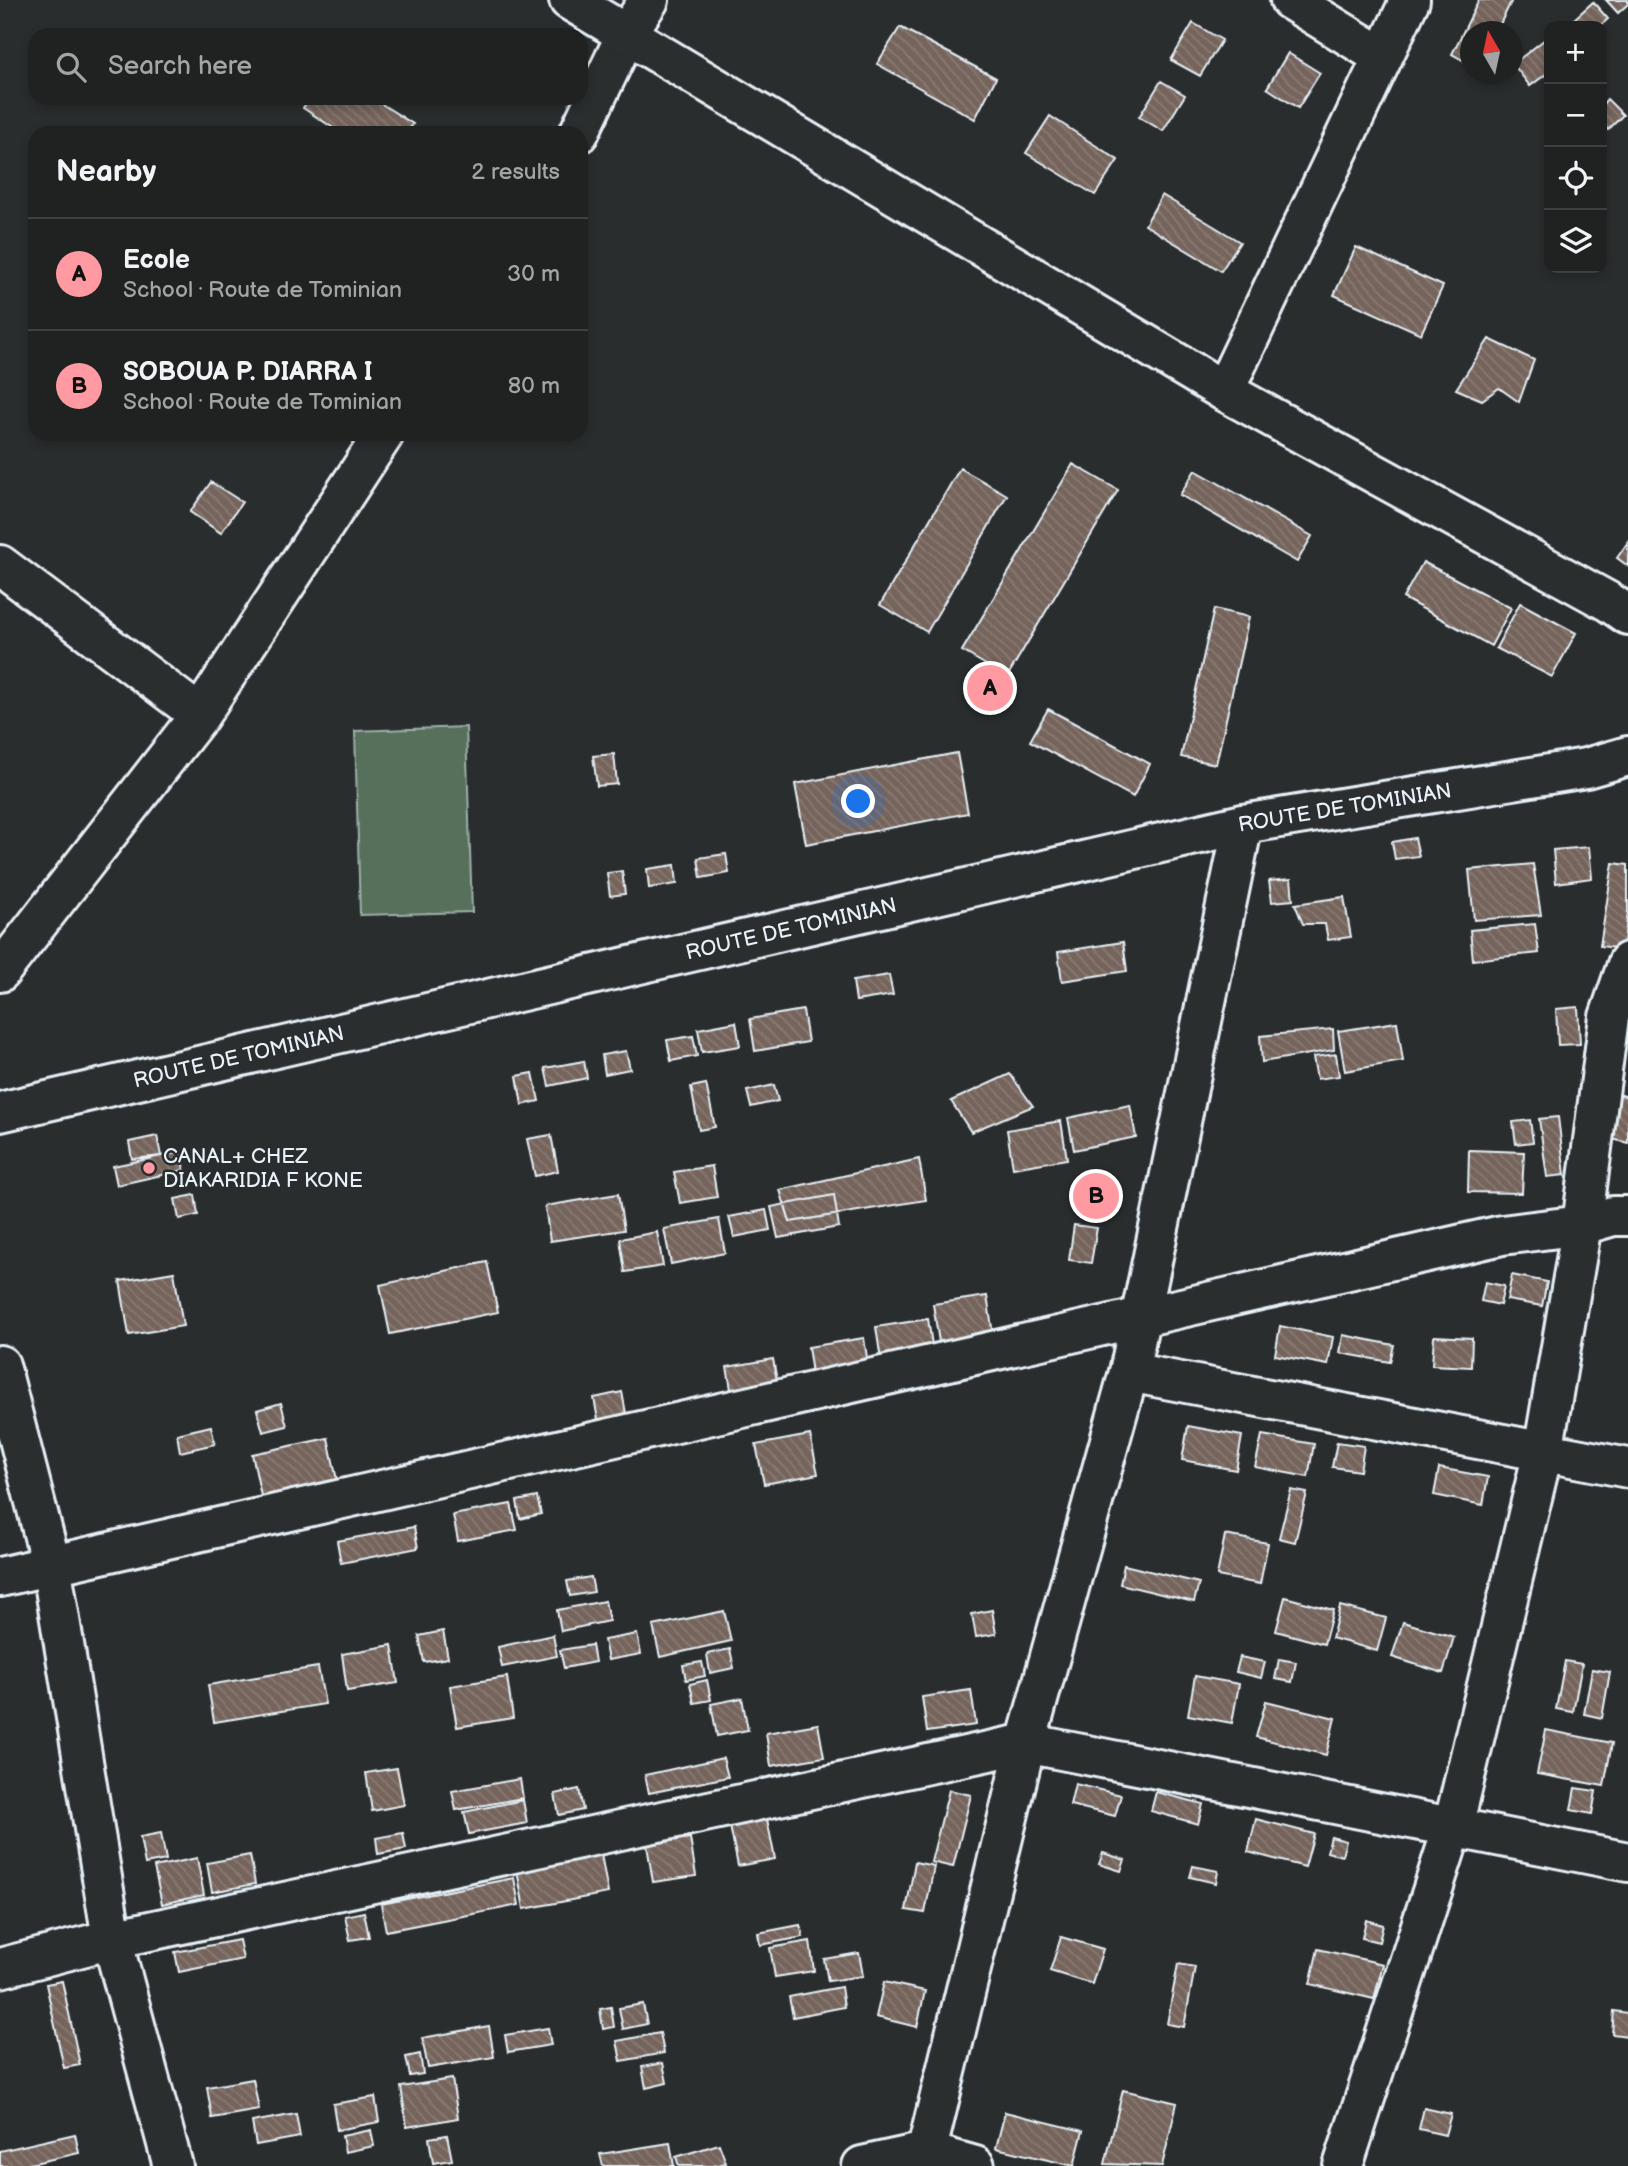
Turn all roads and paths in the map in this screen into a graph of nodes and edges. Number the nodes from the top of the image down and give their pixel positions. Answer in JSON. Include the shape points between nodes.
{"nodes":[{"id":1,"x":569,"y":0,"type":"edge"},
{"id":2,"x":649,"y":0,"type":"edge"},
{"id":3,"x":1290,"y":0,"type":"edge"},
{"id":4,"x":1410,"y":0,"type":"edge"},
{"id":5,"x":626,"y":35,"type":"junction"},
{"id":6,"x":1383,"y":57,"type":"junction"},
{"id":7,"x":582,"y":126,"type":"edge"},
{"id":8,"x":1224,"y":391,"type":"junction"},
{"id":9,"x":379,"y":441,"type":"edge"},
{"id":10,"x":0,"y":565,"type":"edge"},
{"id":11,"x":1622,"y":608,"type":"edge"},
{"id":12,"x":200,"y":715,"type":"junction"},
{"id":13,"x":1628,"y":756,"type":"edge"},
{"id":14,"x":1586,"y":768,"type":"junction"},
{"id":15,"x":1628,"y":772,"type":"edge"},
{"id":16,"x":1243,"y":824,"type":"junction"},
{"id":17,"x":1628,"y":962,"type":"edge"},
{"id":18,"x":0,"y":972,"type":"edge"},
{"id":19,"x":0,"y":1112,"type":"edge"},
{"id":20,"x":1628,"y":1216,"type":"edge"},
{"id":21,"x":1582,"y":1225,"type":"junction"},
{"id":22,"x":1139,"y":1317,"type":"junction"},
{"id":23,"x":0,"y":1365,"type":"edge"},
{"id":24,"x":1129,"y":1372,"type":"junction"},
{"id":25,"x":1543,"y":1452,"type":"junction"},
{"id":26,"x":1628,"y":1468,"type":"edge"},
{"id":27,"x":51,"y":1564,"type":"junction"},
{"id":28,"x":0,"y":1577,"type":"edge"},
{"id":29,"x":1026,"y":1743,"type":"junction"},
{"id":30,"x":1453,"y":1827,"type":"junction"},
{"id":31,"x":1628,"y":1862,"type":"edge"},
{"id":32,"x":112,"y":1939,"type":"junction"},
{"id":33,"x":0,"y":1968,"type":"edge"},
{"id":34,"x":924,"y":2159,"type":"edge"},
{"id":35,"x":173,"y":2166,"type":"edge"},
{"id":36,"x":862,"y":2166,"type":"edge"},
{"id":37,"x":975,"y":2166,"type":"edge"},
{"id":38,"x":1343,"y":2166,"type":"edge"}],
"edges":[{"from":1,"to":5,"type":"street"},
{"from":2,"to":5,"type":"street"},
{"from":3,"to":6,"type":"street"},
{"from":4,"to":6,"type":"street"},
{"from":5,"to":7,"type":"street"},
{"from":5,"to":8,"type":"street"},
{"from":6,"to":8,"type":"street"},
{"from":8,"to":11,"type":"street"},
{"from":9,"to":12,"type":"street"},
{"from":10,"to":12,"type":"street"},
{"from":12,"to":18,"type":"street"},
{"from":13,"to":14,"type":"street"},
{"from":14,"to":15,"type":"street"},
{"from":14,"to":16,"type":"street","name":"ROUTE DE TOMINIAN"},
{"from":16,"to":19,"type":"street","name":"ROUTE DE TOMINIAN"},
{"from":16,"to":22,"type":"street"},
{"from":17,"to":21,"type":"street","via":[[1609,1017]]},
{"from":20,"to":21,"type":"street"},
{"from":21,"to":22,"type":"street","via":[[1502,1236]]},
{"from":21,"to":25,"type":"street"},
{"from":22,"to":24,"type":"street"},
{"from":22,"to":27,"type":"street"},
{"from":23,"to":27,"type":"street"},
{"from":24,"to":25,"type":"street"},
{"from":24,"to":29,"type":"street"},
{"from":25,"to":26,"type":"street"},
{"from":25,"to":30,"type":"street"},
{"from":27,"to":28,"type":"street"},
{"from":27,"to":32,"type":"street"},
{"from":29,"to":30,"type":"street"},
{"from":29,"to":32,"type":"street"},
{"from":29,"to":34,"type":"street"},
{"from":30,"to":31,"type":"street"},
{"from":30,"to":38,"type":"street"},
{"from":32,"to":33,"type":"street"},
{"from":32,"to":35,"type":"street"},
{"from":34,"to":36,"type":"street"},
{"from":34,"to":37,"type":"street"}]}
